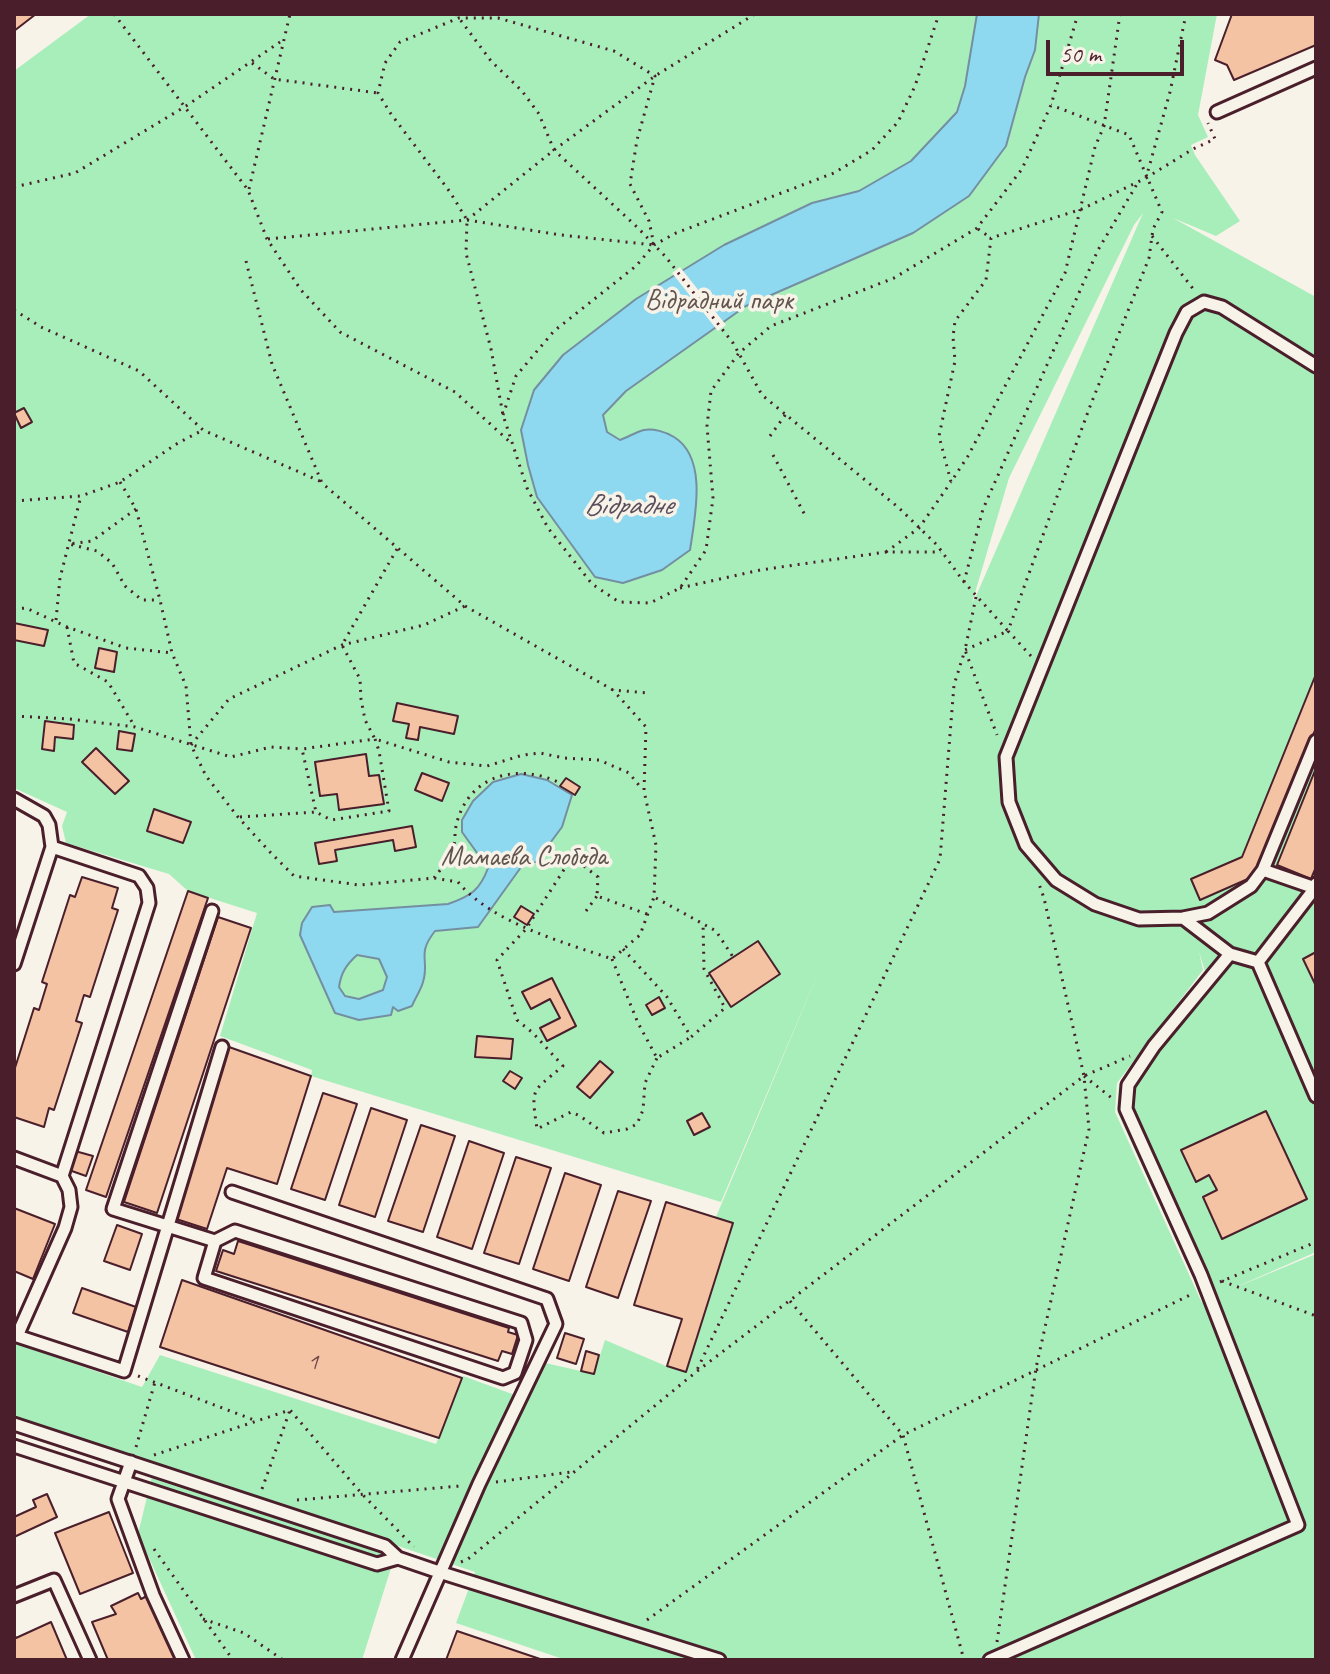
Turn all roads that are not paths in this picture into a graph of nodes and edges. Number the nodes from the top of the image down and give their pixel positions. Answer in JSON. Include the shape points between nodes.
{"nodes":[{"id":1,"x":1316,"y":68,"type":"edge"},
{"id":2,"x":1217,"y":112,"type":"dead end"},
{"id":3,"x":1316,"y":366,"type":"edge"},
{"id":4,"x":1316,"y":741,"type":"edge"},
{"id":5,"x":14,"y":799,"type":"edge"},
{"id":6,"x":52,"y":847,"type":"junction"},
{"id":7,"x":1263,"y":870,"type":"junction"},
{"id":8,"x":1315,"y":886,"type":"edge"},
{"id":9,"x":212,"y":911,"type":"dead end"},
{"id":10,"x":1183,"y":918,"type":"junction"},
{"id":11,"x":1230,"y":954,"type":"junction"},
{"id":12,"x":1258,"y":962,"type":"junction"},
{"id":13,"x":14,"y":964,"type":"edge"},
{"id":14,"x":222,"y":1047,"type":"dead end"},
{"id":15,"x":1316,"y":1096,"type":"edge"},
{"id":16,"x":14,"y":1158,"type":"edge"},
{"id":17,"x":62,"y":1176,"type":"junction"},
{"id":18,"x":232,"y":1192,"type":"dead end"},
{"id":19,"x":167,"y":1226,"type":"junction"},
{"id":20,"x":215,"y":1241,"type":"junction"},
{"id":21,"x":15,"y":1335,"type":"edge"},
{"id":22,"x":14,"y":1424,"type":"edge"},
{"id":23,"x":14,"y":1446,"type":"edge"},
{"id":24,"x":131,"y":1462,"type":"junction"},
{"id":25,"x":124,"y":1482,"type":"junction"},
{"id":26,"x":398,"y":1558,"type":"junction"},
{"id":27,"x":439,"y":1572,"type":"junction"},
{"id":28,"x":14,"y":1596,"type":"edge"},
{"id":29,"x":993,"y":1659,"type":"edge"},
{"id":30,"x":90,"y":1660,"type":"edge"},
{"id":31,"x":183,"y":1660,"type":"edge"},
{"id":32,"x":402,"y":1660,"type":"edge"},
{"id":33,"x":719,"y":1660,"type":"edge"}],
"edges":[{"from":1,"to":2,"type":"lane"},
{"from":3,"to":10,"type":"lane","via":[[1222,307],[1204,302],[1187,312],[1006,757],[1009,802],[1020,831],[1056,880],[1095,904],[1139,919]]},
{"from":4,"to":7,"type":"lane"},
{"from":5,"to":6,"type":"lane","via":[[44,816]]},
{"from":6,"to":13,"type":"lane"},
{"from":6,"to":17,"type":"lane","via":[[139,876],[149,903]]},
{"from":7,"to":8,"type":"lane"},
{"from":7,"to":10,"type":"lane","via":[[1251,886],[1208,913]]},
{"from":8,"to":12,"type":"lane"},
{"from":9,"to":19,"type":"lane","via":[[113,1209]]},
{"from":10,"to":11,"type":"lane"},
{"from":11,"to":12,"type":"lane"},
{"from":11,"to":29,"type":"lane","via":[[1154,1046],[1128,1085],[1126,1109],[1206,1287],[1298,1525]]},
{"from":12,"to":15,"type":"lane"},
{"from":14,"to":19,"type":"lane"},
{"from":16,"to":17,"type":"lane"},
{"from":17,"to":21,"type":"lane","via":[[71,1207],[65,1228]]},
{"from":18,"to":27,"type":"lane","via":[[547,1299],[556,1324]]},
{"from":19,"to":20,"type":"lane"},
{"from":19,"to":21,"type":"lane","via":[[124,1371]]},
{"from":20,"to":20,"type":"lane","via":[[235,1231],[521,1323],[526,1340],[515,1373],[503,1378],[204,1278]]},
{"from":22,"to":24,"type":"lane"},
{"from":23,"to":25,"type":"lane"},
{"from":24,"to":25,"type":"lane"},
{"from":24,"to":26,"type":"lane","via":[[385,1546]]},
{"from":25,"to":26,"type":"lane","via":[[377,1564]]},
{"from":25,"to":31,"type":"lane","via":[[118,1499]]},
{"from":26,"to":27,"type":"lane"},
{"from":27,"to":32,"type":"lane"},
{"from":27,"to":33,"type":"lane"},
{"from":28,"to":30,"type":"lane","via":[[54,1580]]}]}
